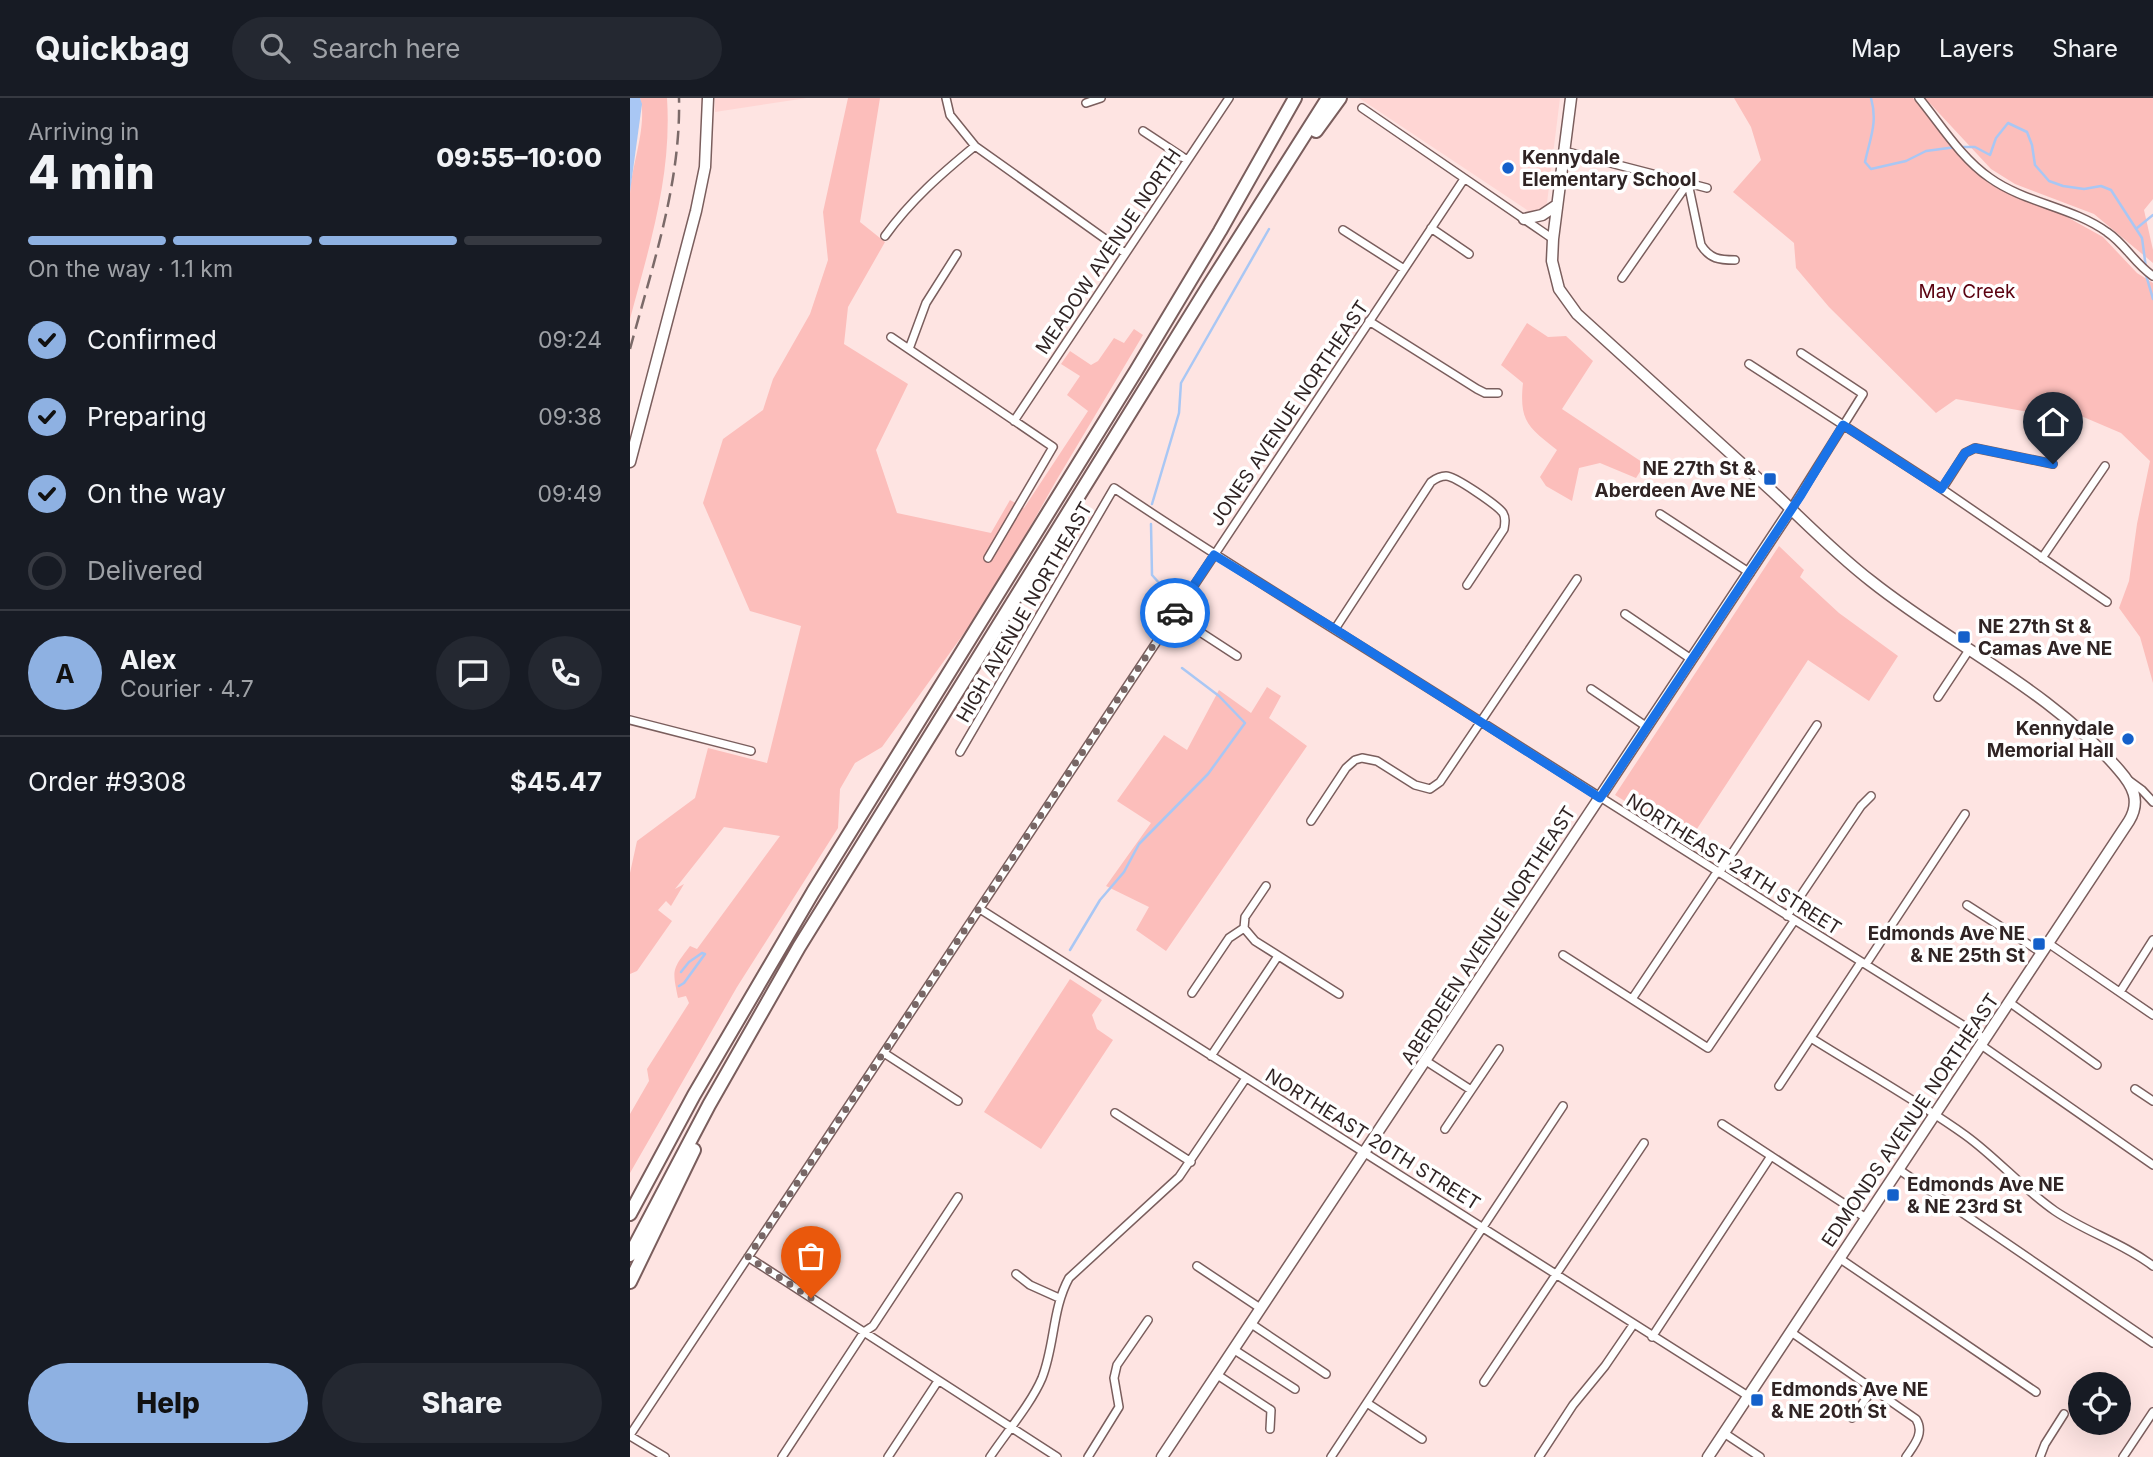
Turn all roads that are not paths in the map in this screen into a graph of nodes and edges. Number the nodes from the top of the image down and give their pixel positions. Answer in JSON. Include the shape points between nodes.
{"nodes":[{"id":1,"x":708,"y":98,"type":"edge"},
{"id":2,"x":1101,"y":98,"type":"edge"},
{"id":3,"x":1229,"y":98,"type":"edge"},
{"id":4,"x":1296,"y":98,"type":"edge"},
{"id":5,"x":1304,"y":98,"type":"edge"},
{"id":6,"x":1328,"y":98,"type":"edge"},
{"id":7,"x":1340,"y":98,"type":"edge"},
{"id":8,"x":1571,"y":98,"type":"edge"},
{"id":9,"x":1919,"y":98,"type":"edge"},
{"id":10,"x":948,"y":101,"type":"edge"},
{"id":11,"x":1086,"y":103,"type":"dead end"},
{"id":12,"x":1362,"y":108,"type":"dead end"},
{"id":13,"x":1143,"y":131,"type":"dead end"},
{"id":14,"x":975,"y":146,"type":"junction"},
{"id":15,"x":1564,"y":151,"type":"junction"},
{"id":16,"x":1187,"y":160,"type":"junction"},
{"id":17,"x":1464,"y":179,"type":"junction"},
{"id":18,"x":1688,"y":183,"type":"junction"},
{"id":19,"x":1707,"y":188,"type":"dead end"},
{"id":20,"x":1557,"y":205,"type":"junction"},
{"id":21,"x":1524,"y":219,"type":"junction"},
{"id":22,"x":1431,"y":228,"type":"junction"},
{"id":23,"x":1343,"y":230,"type":"dead end"},
{"id":24,"x":1220,"y":231,"type":"junction"},
{"id":25,"x":885,"y":236,"type":"dead end"},
{"id":26,"x":1553,"y":239,"type":"junction"},
{"id":27,"x":1125,"y":253,"type":"junction"},
{"id":28,"x":957,"y":254,"type":"dead end"},
{"id":29,"x":1469,"y":254,"type":"dead end"},
{"id":30,"x":1735,"y":260,"type":"dead end"},
{"id":31,"x":1404,"y":268,"type":"junction"},
{"id":32,"x":2153,"y":276,"type":"edge"},
{"id":33,"x":1622,"y":278,"type":"dead end"},
{"id":34,"x":1208,"y":286,"type":"junction"},
{"id":35,"x":1369,"y":321,"type":"junction"},
{"id":36,"x":891,"y":337,"type":"dead end"},
{"id":37,"x":909,"y":349,"type":"junction"},
{"id":38,"x":1801,"y":352,"type":"dead end"},
{"id":39,"x":1749,"y":365,"type":"dead end"},
{"id":40,"x":1499,"y":393,"type":"dead end"},
{"id":41,"x":1014,"y":421,"type":"junction"},
{"id":42,"x":1843,"y":425,"type":"junction"},
{"id":43,"x":630,"y":462,"type":"edge"},
{"id":44,"x":2053,"y":464,"type":"dead end"},
{"id":45,"x":2105,"y":466,"type":"dead end"},
{"id":46,"x":1114,"y":488,"type":"joint"},
{"id":47,"x":1941,"y":489,"type":"junction"},
{"id":48,"x":1791,"y":509,"type":"junction"},
{"id":49,"x":1660,"y":514,"type":"dead end"},
{"id":50,"x":1214,"y":555,"type":"junction"},
{"id":51,"x":988,"y":558,"type":"dead end"},
{"id":52,"x":2042,"y":558,"type":"junction"},
{"id":53,"x":1750,"y":573,"type":"junction"},
{"id":54,"x":1577,"y":579,"type":"dead end"},
{"id":55,"x":1467,"y":585,"type":"dead end"},
{"id":56,"x":2107,"y":602,"type":"dead end"},
{"id":57,"x":1625,"y":614,"type":"dead end"},
{"id":58,"x":1174,"y":615,"type":"junction"},
{"id":59,"x":1335,"y":629,"type":"junction"},
{"id":60,"x":1969,"y":650,"type":"junction"},
{"id":61,"x":1237,"y":656,"type":"dead end"},
{"id":62,"x":1691,"y":659,"type":"junction"},
{"id":63,"x":1591,"y":689,"type":"dead end"},
{"id":64,"x":1938,"y":697,"type":"dead end"},
{"id":65,"x":630,"y":720,"type":"edge"},
{"id":66,"x":1481,"y":721,"type":"junction"},
{"id":67,"x":1817,"y":725,"type":"dead end"},
{"id":68,"x":1647,"y":727,"type":"junction"},
{"id":69,"x":751,"y":751,"type":"dead end"},
{"id":70,"x":960,"y":752,"type":"dead end"},
{"id":71,"x":2125,"y":777,"type":"junction"},
{"id":72,"x":1871,"y":796,"type":"dead end"},
{"id":73,"x":1600,"y":798,"type":"junction"},
{"id":74,"x":2135,"y":801,"type":"junction"},
{"id":75,"x":2153,"y":803,"type":"edge"},
{"id":76,"x":1965,"y":814,"type":"dead end"},
{"id":77,"x":1311,"y":821,"type":"dead end"},
{"id":78,"x":1718,"y":872,"type":"junction"},
{"id":79,"x":1266,"y":886,"type":"dead end"},
{"id":80,"x":1967,"y":905,"type":"dead end"},
{"id":81,"x":980,"y":909,"type":"junction"},
{"id":82,"x":1790,"y":918,"type":"junction"},
{"id":83,"x":1244,"y":928,"type":"junction"},
{"id":84,"x":2153,"y":940,"type":"edge"},
{"id":85,"x":2045,"y":948,"type":"junction"},
{"id":86,"x":1563,"y":955,"type":"dead end"},
{"id":87,"x":1278,"y":956,"type":"junction"},
{"id":88,"x":1864,"y":963,"type":"junction"},
{"id":89,"x":2120,"y":992,"type":"junction"},
{"id":90,"x":1192,"y":993,"type":"dead end"},
{"id":91,"x":1339,"y":994,"type":"dead end"},
{"id":92,"x":1632,"y":999,"type":"junction"},
{"id":93,"x":2009,"y":1002,"type":"junction"},
{"id":94,"x":2153,"y":1015,"type":"edge"},
{"id":95,"x":751,"y":1032,"type":"junction"},
{"id":96,"x":1811,"y":1038,"type":"junction"},
{"id":97,"x":1982,"y":1042,"type":"junction"},
{"id":98,"x":1499,"y":1049,"type":"dead end"},
{"id":99,"x":884,"y":1053,"type":"junction"},
{"id":100,"x":1211,"y":1056,"type":"junction"},
{"id":101,"x":1426,"y":1061,"type":"junction"},
{"id":102,"x":2097,"y":1065,"type":"dead end"},
{"id":103,"x":1246,"y":1078,"type":"junction"},
{"id":104,"x":1779,"y":1086,"type":"dead end"},
{"id":105,"x":2135,"y":1089,"type":"dead end"},
{"id":106,"x":1471,"y":1090,"type":"junction"},
{"id":107,"x":694,"y":1095,"type":"junction"},
{"id":108,"x":958,"y":1101,"type":"dead end"},
{"id":109,"x":2153,"y":1101,"type":"edge"},
{"id":110,"x":1563,"y":1106,"type":"dead end"},
{"id":111,"x":1115,"y":1113,"type":"dead end"},
{"id":112,"x":1934,"y":1115,"type":"junction"},
{"id":113,"x":1722,"y":1124,"type":"dead end"},
{"id":114,"x":1445,"y":1129,"type":"dead end"},
{"id":115,"x":1644,"y":1143,"type":"dead end"},
{"id":116,"x":1364,"y":1153,"type":"junction"},
{"id":117,"x":1771,"y":1156,"type":"junction"},
{"id":118,"x":1191,"y":1162,"type":"junction"},
{"id":119,"x":2153,"y":1164,"type":"edge"},
{"id":120,"x":1898,"y":1169,"type":"junction"},
{"id":121,"x":630,"y":1196,"type":"edge"},
{"id":122,"x":958,"y":1197,"type":"dead end"},
{"id":123,"x":630,"y":1214,"type":"edge"},
{"id":124,"x":1866,"y":1218,"type":"junction"},
{"id":125,"x":1482,"y":1227,"type":"junction"},
{"id":126,"x":630,"y":1255,"type":"edge"},
{"id":127,"x":748,"y":1257,"type":"junction"},
{"id":128,"x":1839,"y":1258,"type":"junction"},
{"id":129,"x":1196,"y":1266,"type":"dead end"},
{"id":130,"x":2153,"y":1266,"type":"edge"},
{"id":131,"x":1016,"y":1274,"type":"dead end"},
{"id":132,"x":1556,"y":1274,"type":"junction"},
{"id":133,"x":630,"y":1282,"type":"edge"},
{"id":134,"x":1059,"y":1298,"type":"junction"},
{"id":135,"x":1260,"y":1308,"type":"junction"},
{"id":136,"x":1148,"y":1320,"type":"dead end"},
{"id":137,"x":1250,"y":1323,"type":"junction"},
{"id":138,"x":1633,"y":1325,"type":"junction"},
{"id":139,"x":864,"y":1332,"type":"junction"},
{"id":140,"x":1791,"y":1332,"type":"junction"},
{"id":141,"x":1651,"y":1337,"type":"junction"},
{"id":142,"x":2153,"y":1343,"type":"edge"},
{"id":143,"x":1233,"y":1349,"type":"junction"},
{"id":144,"x":1216,"y":1374,"type":"junction"},
{"id":145,"x":1326,"y":1374,"type":"dead end"},
{"id":146,"x":938,"y":1381,"type":"junction"},
{"id":147,"x":1484,"y":1382,"type":"dead end"},
{"id":148,"x":1295,"y":1389,"type":"dead end"},
{"id":149,"x":1872,"y":1389,"type":"junction"},
{"id":150,"x":2036,"y":1392,"type":"dead end"},
{"id":151,"x":1748,"y":1396,"type":"junction"},
{"id":152,"x":1367,"y":1403,"type":"junction"},
{"id":153,"x":2153,"y":1412,"type":"edge"},
{"id":154,"x":2064,"y":1414,"type":"dead end"},
{"id":155,"x":1852,"y":1418,"type":"dead end"},
{"id":156,"x":1010,"y":1427,"type":"junction"},
{"id":157,"x":1270,"y":1429,"type":"dead end"},
{"id":158,"x":1724,"y":1433,"type":"junction"},
{"id":159,"x":630,"y":1436,"type":"edge"},
{"id":160,"x":1422,"y":1438,"type":"dead end"},
{"id":161,"x":665,"y":1457,"type":"edge"},
{"id":162,"x":782,"y":1457,"type":"edge"},
{"id":163,"x":888,"y":1457,"type":"edge"},
{"id":164,"x":990,"y":1457,"type":"edge"},
{"id":165,"x":1057,"y":1457,"type":"edge"},
{"id":166,"x":1088,"y":1457,"type":"edge"},
{"id":167,"x":1162,"y":1457,"type":"edge"},
{"id":168,"x":1331,"y":1457,"type":"edge"},
{"id":169,"x":1539,"y":1457,"type":"edge"},
{"id":170,"x":1708,"y":1457,"type":"edge"},
{"id":171,"x":1760,"y":1457,"type":"edge"},
{"id":172,"x":1906,"y":1457,"type":"edge"},
{"id":173,"x":2040,"y":1457,"type":"edge"},
{"id":174,"x":2123,"y":1457,"type":"edge"}],
"edges":[{"from":1,"to":43,"type":"street","via":[[706,156],[696,211]]},
{"from":2,"to":11,"type":"street"},
{"from":3,"to":16,"type":"street","name":"MEADOW AVENUE NORTH"},
{"from":4,"to":24,"type":"highway"},
{"from":5,"to":24,"type":"highway"},
{"from":6,"to":34,"type":"highway"},
{"from":7,"to":34,"type":"highway"},
{"from":8,"to":15,"type":"street"},
{"from":9,"to":32,"type":"street","via":[[1981,170],[2001,184],[2094,224]]},
{"from":10,"to":14,"type":"street","via":[[950,114]]},
{"from":12,"to":17,"type":"street"},
{"from":13,"to":16,"type":"street"},
{"from":14,"to":25,"type":"street","via":[[922,191]]},
{"from":14,"to":27,"type":"street"},
{"from":15,"to":18,"type":"street"},
{"from":15,"to":20,"type":"street"},
{"from":16,"to":27,"type":"street","name":"MEADOW AVENUE NORTH"},
{"from":17,"to":21,"type":"street"},
{"from":17,"to":22,"type":"street","name":"JONES AVENUE NORTHEAST"},
{"from":18,"to":19,"type":"street"},
{"from":18,"to":30,"type":"street","via":[[1706,254]]},
{"from":18,"to":33,"type":"street"},
{"from":20,"to":21,"type":"street"},
{"from":20,"to":26,"type":"street"},
{"from":21,"to":26,"type":"street"},
{"from":22,"to":29,"type":"street"},
{"from":22,"to":31,"type":"street","name":"JONES AVENUE NORTHEAST"},
{"from":23,"to":31,"type":"street"},
{"from":24,"to":107,"type":"highway","via":[[813,892]]},
{"from":26,"to":48,"type":"street","via":[[1552,261],[1559,289],[1577,314]]},
{"from":27,"to":41,"type":"street","name":"MEADOW AVENUE NORTH"},
{"from":28,"to":37,"type":"street","via":[[926,303]]},
{"from":31,"to":35,"type":"street","name":"JONES AVENUE NORTHEAST"},
{"from":34,"to":95,"type":"highway","via":[[830,895]]},
{"from":35,"to":40,"type":"street","via":[[1477,389]]},
{"from":35,"to":50,"type":"street","name":"JONES AVENUE NORTHEAST"},
{"from":36,"to":37,"type":"street"},
{"from":37,"to":41,"type":"street"},
{"from":38,"to":42,"type":"street","name":"ABERDEEN AVENUE NORTHEAST","via":[[1863,394]]},
{"from":39,"to":42,"type":"street"},
{"from":41,"to":51,"type":"street","via":[[1053,447]]},
{"from":42,"to":47,"type":"street"},
{"from":42,"to":48,"type":"street","name":"ABERDEEN AVENUE NORTHEAST"},
{"from":44,"to":47,"type":"street","via":[[1975,448],[1965,453]]},
{"from":45,"to":52,"type":"street"},
{"from":46,"to":50,"type":"street","name":"NORTHEAST 24TH STREET"},
{"from":46,"to":70,"type":"street","name":"HIGH AVENUE NORTHEAST"},
{"from":47,"to":52,"type":"street"},
{"from":48,"to":53,"type":"street","name":"ABERDEEN AVENUE NORTHEAST"},
{"from":48,"to":60,"type":"street","via":[[1871,581]]},
{"from":49,"to":53,"type":"street"},
{"from":50,"to":58,"type":"street","name":"JONES AVENUE NORTHEAST"},
{"from":50,"to":59,"type":"street","name":"NORTHEAST 24TH STREET"},
{"from":52,"to":56,"type":"street"},
{"from":53,"to":62,"type":"street","name":"ABERDEEN AVENUE NORTHEAST"},
{"from":54,"to":66,"type":"street"},
{"from":55,"to":59,"type":"street","via":[[1504,529],[1505,518],[1456,480],[1440,477],[1431,482]]},
{"from":57,"to":62,"type":"street"},
{"from":58,"to":61,"type":"street"},
{"from":58,"to":81,"type":"street","name":"JONES AVENUE NORTHEAST"},
{"from":59,"to":66,"type":"street","name":"NORTHEAST 24TH STREET"},
{"from":60,"to":64,"type":"street"},
{"from":60,"to":71,"type":"street","via":[[2068,720]]},
{"from":62,"to":68,"type":"street","name":"ABERDEEN AVENUE NORTHEAST"},
{"from":63,"to":68,"type":"street"},
{"from":65,"to":69,"type":"street"},
{"from":66,"to":73,"type":"street","name":"NORTHEAST 24TH STREET"},
{"from":66,"to":77,"type":"street","via":[[1444,777],[1430,789],[1362,758],[1346,768]]},
{"from":67,"to":78,"type":"street"},
{"from":68,"to":73,"type":"street","name":"ABERDEEN AVENUE NORTHEAST"},
{"from":71,"to":74,"type":"street"},
{"from":71,"to":75,"type":"street"},
{"from":72,"to":82,"type":"street"},
{"from":73,"to":78,"type":"street","name":"NORTHEAST 24TH STREET"},
{"from":73,"to":101,"type":"street","name":"ABERDEEN AVENUE NORTHEAST"},
{"from":74,"to":75,"type":"street"},
{"from":74,"to":85,"type":"street","name":"EDMONDS AVENUE NORTHEAST","via":[[2129,821]]},
{"from":76,"to":88,"type":"street"},
{"from":78,"to":82,"type":"street","name":"NORTHEAST 24TH STREET"},
{"from":78,"to":92,"type":"street"},
{"from":79,"to":83,"type":"street","via":[[1245,917]]},
{"from":80,"to":85,"type":"street"},
{"from":81,"to":99,"type":"street","name":"JONES AVENUE NORTHEAST"},
{"from":81,"to":100,"type":"street","name":"NORTHEAST 20TH STREET"},
{"from":82,"to":88,"type":"street","name":"NORTHEAST 24TH STREET"},
{"from":82,"to":92,"type":"street","via":[[1708,1048]]},
{"from":83,"to":87,"type":"street"},
{"from":83,"to":90,"type":"street","via":[[1229,938]]},
{"from":84,"to":89,"type":"street"},
{"from":85,"to":89,"type":"street"},
{"from":85,"to":93,"type":"street","name":"EDMONDS AVENUE NORTHEAST"},
{"from":86,"to":92,"type":"street"},
{"from":87,"to":91,"type":"street"},
{"from":87,"to":100,"type":"street"},
{"from":88,"to":96,"type":"street"},
{"from":88,"to":97,"type":"street","name":"NORTHEAST 24TH STREET"},
{"from":89,"to":94,"type":"street"},
{"from":93,"to":97,"type":"street","name":"EDMONDS AVENUE NORTHEAST"},
{"from":93,"to":102,"type":"street"},
{"from":95,"to":126,"type":"highway"},
{"from":95,"to":133,"type":"highway"},
{"from":96,"to":104,"type":"street"},
{"from":96,"to":112,"type":"street"},
{"from":97,"to":112,"type":"street","name":"EDMONDS AVENUE NORTHEAST"},
{"from":97,"to":119,"type":"street","name":"NORTHEAST 24TH STREET"},
{"from":98,"to":106,"type":"street"},
{"from":99,"to":108,"type":"street"},
{"from":99,"to":127,"type":"street","name":"JONES AVENUE NORTHEAST"},
{"from":100,"to":103,"type":"street","name":"NORTHEAST 20TH STREET"},
{"from":101,"to":106,"type":"street"},
{"from":101,"to":116,"type":"street","name":"ABERDEEN AVENUE NORTHEAST"},
{"from":103,"to":116,"type":"street","name":"NORTHEAST 20TH STREET"},
{"from":103,"to":118,"type":"street"},
{"from":105,"to":109,"type":"street"},
{"from":106,"to":114,"type":"street"},
{"from":107,"to":121,"type":"highway"},
{"from":107,"to":123,"type":"highway"},
{"from":110,"to":125,"type":"street"},
{"from":111,"to":118,"type":"street"},
{"from":112,"to":120,"type":"street","name":"EDMONDS AVENUE NORTHEAST"},
{"from":112,"to":130,"type":"street","via":[[1986,1151],[2058,1213]]},
{"from":113,"to":117,"type":"street"},
{"from":115,"to":132,"type":"street"},
{"from":116,"to":125,"type":"street","name":"NORTHEAST 20TH STREET"},
{"from":116,"to":135,"type":"street","name":"ABERDEEN AVENUE NORTHEAST"},
{"from":117,"to":124,"type":"street"},
{"from":117,"to":141,"type":"street"},
{"from":118,"to":134,"type":"street","via":[[1078,1267]]},
{"from":120,"to":124,"type":"street","name":"EDMONDS AVENUE NORTHEAST"},
{"from":120,"to":142,"type":"street"},
{"from":122,"to":139,"type":"street","via":[[873,1326]]},
{"from":124,"to":128,"type":"street","name":"EDMONDS AVENUE NORTHEAST"},
{"from":125,"to":132,"type":"street","name":"NORTHEAST 20TH STREET"},
{"from":125,"to":152,"type":"street"},
{"from":127,"to":139,"type":"street"},
{"from":127,"to":159,"type":"street","name":"JONES AVENUE NORTHEAST"},
{"from":128,"to":140,"type":"street","name":"EDMONDS AVENUE NORTHEAST"},
{"from":128,"to":150,"type":"street"},
{"from":129,"to":135,"type":"street"},
{"from":131,"to":134,"type":"street"},
{"from":132,"to":138,"type":"street","name":"NORTHEAST 20TH STREET"},
{"from":132,"to":147,"type":"street"},
{"from":134,"to":156,"type":"street","via":[[1040,1382]]},
{"from":135,"to":137,"type":"street","name":"ABERDEEN AVENUE NORTHEAST"},
{"from":136,"to":166,"type":"street","via":[[1117,1365],[1114,1378],[1119,1407]]},
{"from":137,"to":143,"type":"street","name":"ABERDEEN AVENUE NORTHEAST"},
{"from":137,"to":145,"type":"street"},
{"from":138,"to":141,"type":"street","name":"NORTHEAST 20TH STREET"},
{"from":138,"to":169,"type":"street"},
{"from":139,"to":146,"type":"street"},
{"from":139,"to":162,"type":"street"},
{"from":140,"to":149,"type":"street"},
{"from":140,"to":151,"type":"street","name":"EDMONDS AVENUE NORTHEAST"},
{"from":141,"to":151,"type":"street","name":"NORTHEAST 20TH STREET"},
{"from":143,"to":144,"type":"street","name":"ABERDEEN AVENUE NORTHEAST"},
{"from":143,"to":148,"type":"street"},
{"from":144,"to":157,"type":"street","via":[[1271,1410]]},
{"from":144,"to":167,"type":"street","name":"ABERDEEN AVENUE NORTHEAST"},
{"from":146,"to":156,"type":"street"},
{"from":146,"to":163,"type":"street"},
{"from":149,"to":155,"type":"street"},
{"from":149,"to":172,"type":"street","via":[[1920,1425],[1919,1437]]},
{"from":151,"to":158,"type":"street","name":"EDMONDS AVENUE NORTHEAST"},
{"from":152,"to":160,"type":"street"},
{"from":152,"to":168,"type":"street"},
{"from":153,"to":174,"type":"street"},
{"from":154,"to":173,"type":"street"},
{"from":156,"to":164,"type":"street"},
{"from":156,"to":165,"type":"street"},
{"from":158,"to":170,"type":"street","name":"EDMONDS AVENUE NORTHEAST"},
{"from":158,"to":171,"type":"street"},
{"from":159,"to":161,"type":"street"}]}
